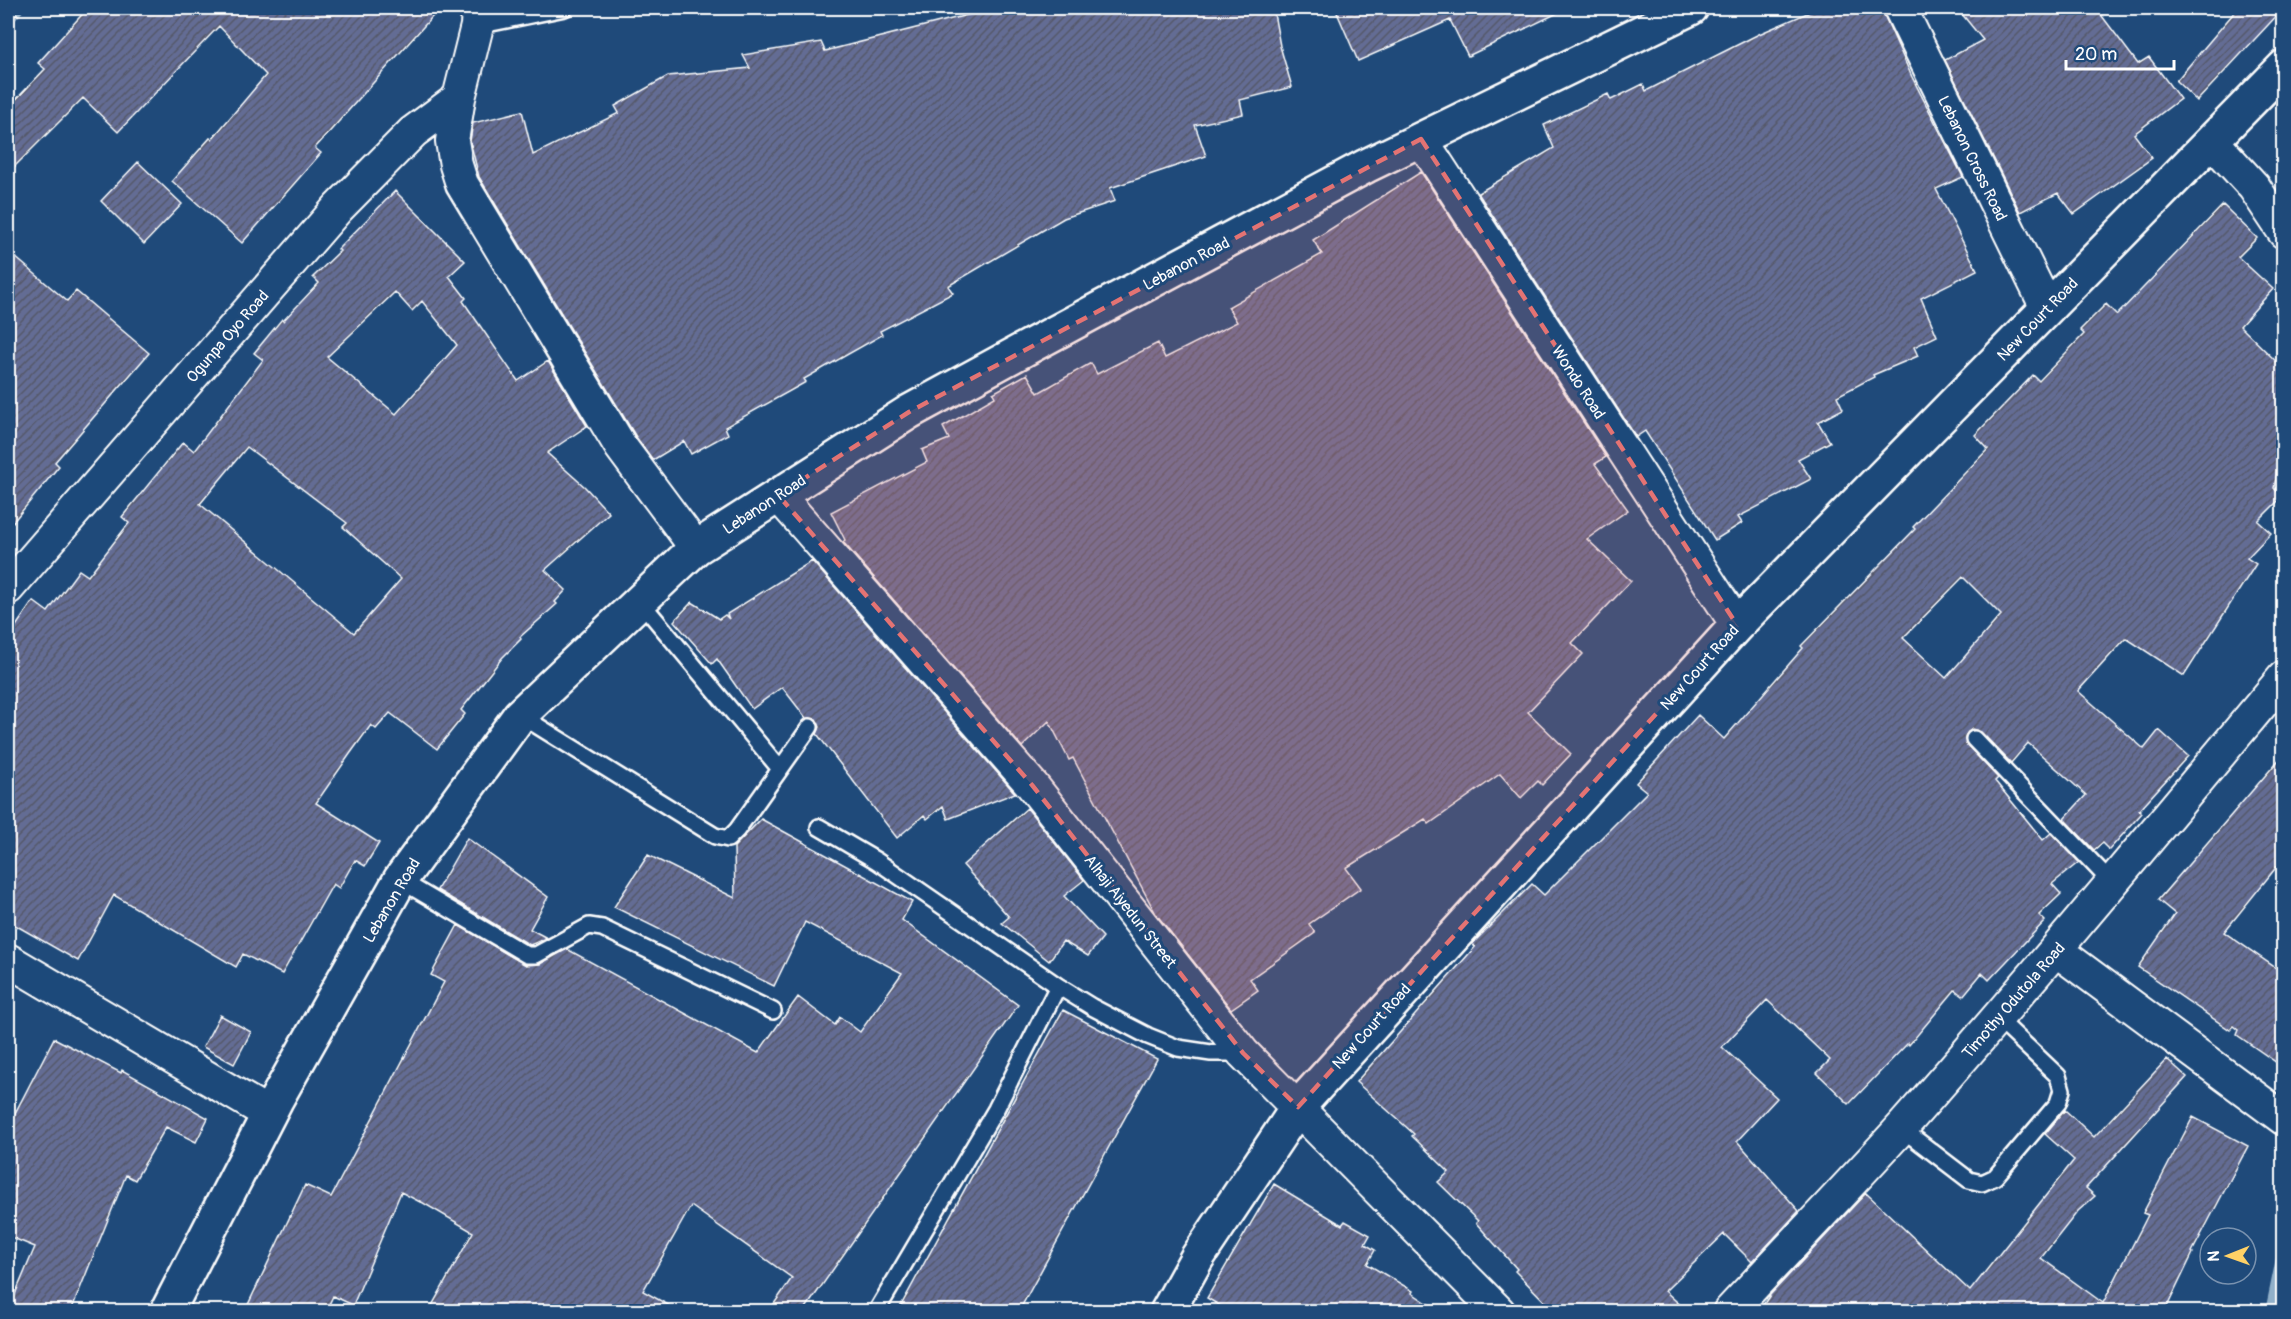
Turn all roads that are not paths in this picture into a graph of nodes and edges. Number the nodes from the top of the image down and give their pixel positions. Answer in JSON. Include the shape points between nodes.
{"nodes":[{"id":1,"x":565,"y":8,"type":"edge"},
{"id":2,"x":1691,"y":8,"type":"edge"},
{"id":3,"x":1900,"y":8,"type":"edge"},
{"id":4,"x":478,"y":17,"type":"edge"},
{"id":5,"x":2283,"y":67,"type":"edge"},
{"id":6,"x":459,"y":98,"type":"junction"},
{"id":7,"x":1421,"y":139,"type":"junction"},
{"id":8,"x":2212,"y":141,"type":"junction"},
{"id":9,"x":2283,"y":232,"type":"edge"},
{"id":10,"x":2047,"y":308,"type":"junction"},
{"id":11,"x":778,"y":495,"type":"junction"},
{"id":12,"x":696,"y":548,"type":"junction"},
{"id":13,"x":8,"y":588,"type":"edge"},
{"id":14,"x":640,"y":601,"type":"junction"},
{"id":15,"x":1737,"y":625,"type":"junction"},
{"id":16,"x":2283,"y":677,"type":"edge"},
{"id":17,"x":520,"y":715,"type":"junction"},
{"id":18,"x":810,"y":727,"type":"dead end"},
{"id":19,"x":1974,"y":739,"type":"dead end"},
{"id":20,"x":780,"y":770,"type":"junction"},
{"id":21,"x":819,"y":826,"type":"dead end"},
{"id":22,"x":400,"y":880,"type":"junction"},
{"id":23,"x":2112,"y":883,"type":"junction"},
{"id":24,"x":2056,"y":950,"type":"junction"},
{"id":25,"x":8,"y":960,"type":"edge"},
{"id":26,"x":1058,"y":986,"type":"junction"},
{"id":27,"x":773,"y":1011,"type":"dead end"},
{"id":28,"x":1997,"y":1018,"type":"junction"},
{"id":29,"x":1243,"y":1053,"type":"junction"},
{"id":30,"x":1298,"y":1107,"type":"junction"},
{"id":31,"x":269,"y":1114,"type":"junction"},
{"id":32,"x":2283,"y":1119,"type":"edge"},
{"id":33,"x":1901,"y":1128,"type":"junction"},
{"id":34,"x":167,"y":1311,"type":"edge"},
{"id":35,"x":876,"y":1311,"type":"edge"},
{"id":36,"x":1167,"y":1311,"type":"edge"},
{"id":37,"x":1499,"y":1311,"type":"edge"},
{"id":38,"x":1729,"y":1311,"type":"edge"}],
"edges":[{"from":1,"to":4,"type":"lane"},
{"from":2,"to":7,"type":"main road","name":"Lebanon Road"},
{"from":3,"to":10,"type":"street","name":"Lebanon Cross Road"},
{"from":4,"to":6,"type":"street"},
{"from":5,"to":8,"type":"main road","name":"New Court Road"},
{"from":6,"to":12,"type":"street","via":[[452,141],[462,184],[621,447]]},
{"from":6,"to":13,"type":"street","name":"Ogunpa Oyo Road","via":[[413,132],[338,208]]},
{"from":7,"to":11,"type":"main road","name":"Lebanon Road","via":[[909,412]]},
{"from":7,"to":15,"type":"street","name":"Wondo Road"},
{"from":8,"to":9,"type":"street","via":[[2254,187]]},
{"from":8,"to":10,"type":"main road","name":"New Court Road"},
{"from":10,"to":15,"type":"main road","name":"New Court Road"},
{"from":11,"to":12,"type":"main road","name":"Lebanon Road"},
{"from":11,"to":29,"type":"street","name":"Alhaji Aiyedun Street","via":[[1032,785]]},
{"from":12,"to":14,"type":"main road","name":"Lebanon Road"},
{"from":14,"to":17,"type":"main road","name":"Lebanon Road"},
{"from":14,"to":20,"type":"lane"},
{"from":15,"to":30,"type":"main road","name":"New Court Road"},
{"from":16,"to":23,"type":"street","name":"Timothy Odutola Road"},
{"from":17,"to":20,"type":"lane","via":[[714,836],[728,839]]},
{"from":17,"to":22,"type":"main road","name":"Lebanon Road"},
{"from":18,"to":20,"type":"lane"},
{"from":19,"to":23,"type":"lane"},
{"from":21,"to":26,"type":"lane","via":[[877,861]]},
{"from":22,"to":27,"type":"lane","via":[[527,955],[536,955],[589,926],[602,928]]},
{"from":22,"to":31,"type":"main road","name":"Lebanon Road"},
{"from":23,"to":24,"type":"street","name":"Timothy Odutola Road"},
{"from":24,"to":28,"type":"street","name":"Timothy Odutola Road"},
{"from":24,"to":32,"type":"street"},
{"from":25,"to":31,"type":"street"},
{"from":26,"to":29,"type":"lane","via":[[1148,1036],[1178,1048]]},
{"from":26,"to":35,"type":"lane","via":[[996,1109]]},
{"from":28,"to":33,"type":"street","name":"Timothy Odutola Road"},
{"from":28,"to":33,"type":"lane","via":[[2058,1076],[2062,1090],[2058,1103],[1995,1177],[1982,1183],[1969,1180]]},
{"from":29,"to":30,"type":"street","name":"Alhaji Aiyedun Street"},
{"from":30,"to":36,"type":"main road","name":"New Court Road","via":[[1197,1258]]},
{"from":30,"to":37,"type":"street","name":"Alhaji Aiyedun Street"},
{"from":31,"to":34,"type":"main road","name":"Lebanon Road"},
{"from":33,"to":38,"type":"street","name":"Timothy Odutola Road"}]}
